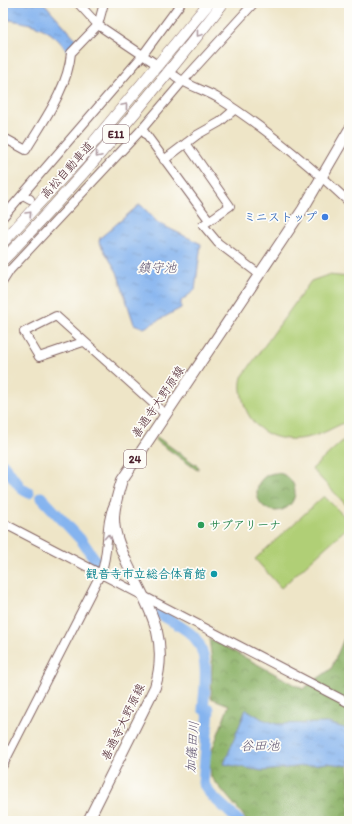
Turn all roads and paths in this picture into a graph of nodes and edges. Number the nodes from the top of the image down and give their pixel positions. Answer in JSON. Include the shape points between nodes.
{"nodes":[{"id":1,"x":78,"y":3,"type":"edge"},
{"id":2,"x":104,"y":3,"type":"edge"},
{"id":3,"x":181,"y":3,"type":"edge"},
{"id":4,"x":209,"y":3,"type":"edge"},
{"id":5,"x":223,"y":3,"type":"edge"},
{"id":6,"x":254,"y":3,"type":"edge"},
{"id":7,"x":98,"y":25,"type":"junction"},
{"id":8,"x":142,"y":56,"type":"junction"},
{"id":9,"x":153,"y":62,"type":"dead end"},
{"id":10,"x":174,"y":76,"type":"dead end"},
{"id":11,"x":182,"y":82,"type":"junction"},
{"id":12,"x":234,"y":110,"type":"junction"},
{"id":13,"x":142,"y":129,"type":"junction"},
{"id":14,"x":349,"y":130,"type":"edge"},
{"id":15,"x":6,"y":139,"type":"dead end"},
{"id":16,"x":186,"y":143,"type":"junction"},
{"id":17,"x":164,"y":160,"type":"junction"},
{"id":18,"x":322,"y":177,"type":"junction"},
{"id":19,"x":349,"y":202,"type":"edge"},
{"id":20,"x":3,"y":217,"type":"edge"},
{"id":21,"x":209,"y":220,"type":"junction"},
{"id":22,"x":3,"y":242,"type":"edge"},
{"id":23,"x":3,"y":260,"type":"edge"},
{"id":24,"x":259,"y":274,"type":"junction"},
{"id":25,"x":3,"y":281,"type":"edge"},
{"id":26,"x":83,"y":342,"type":"junction"},
{"id":27,"x":165,"y":414,"type":"junction"},
{"id":28,"x":115,"y":502,"type":"junction"},
{"id":29,"x":3,"y":523,"type":"edge"},
{"id":30,"x":102,"y":573,"type":"junction"},
{"id":31,"x":142,"y":594,"type":"junction"},
{"id":32,"x":349,"y":703,"type":"edge"},
{"id":33,"x":3,"y":765,"type":"edge"},
{"id":34,"x":88,"y":821,"type":"edge"}],
"edges":[{"from":1,"to":7,"type":"street"},
{"from":2,"to":7,"type":"street"},
{"from":3,"to":8,"type":"street"},
{"from":22,"to":4,"type":"highway","name":"高松自動車道","number":"E11","one_way":true,"via":[[84,155]]},
{"from":5,"to":23,"type":"highway","name":"高松自動車道","number":"E11","one_way":true,"via":[[93,161]]},
{"from":6,"to":11,"type":"street"},
{"from":7,"to":8,"type":"street"},
{"from":7,"to":15,"type":"street","via":[[71,52],[70,68],[26,150]]},
{"from":8,"to":9,"type":"street"},
{"from":8,"to":20,"type":"street","via":[[102,100],[27,197]]},
{"from":10,"to":11,"type":"street"},
{"from":11,"to":12,"type":"street","via":[[218,98]]},
{"from":11,"to":13,"type":"street"},
{"from":12,"to":16,"type":"street"},
{"from":12,"to":18,"type":"street","via":[[278,140]]},
{"from":13,"to":17,"type":"street"},
{"from":13,"to":25,"type":"street","via":[[60,215]]},
{"from":14,"to":18,"type":"main road","name":"善通寺大野原線","number":"24"},
{"from":16,"to":17,"type":"street"},
{"from":16,"to":21,"type":"street","via":[[230,206]]},
{"from":17,"to":21,"type":"street"},
{"from":18,"to":19,"type":"street"},
{"from":18,"to":24,"type":"main road","name":"善通寺大野原線","number":"24"},
{"from":21,"to":24,"type":"street","via":[[203,225],[218,243]]},
{"from":24,"to":27,"type":"main road","name":"善通寺大野原線","number":"24"},
{"from":26,"to":26,"type":"street","via":[[56,316],[24,332],[39,358]]},
{"from":26,"to":27,"type":"street"},
{"from":27,"to":28,"type":"main road","name":"善通寺大野原線","number":"24","via":[[124,476]]},
{"from":30,"to":28,"type":"street","one_way":true,"via":[[109,515]]},
{"from":28,"to":31,"type":"main road","name":"善通寺大野原線","number":"24","via":[[114,520],[117,537]]},
{"from":29,"to":30,"type":"street"},
{"from":30,"to":31,"type":"street"},
{"from":30,"to":33,"type":"street"},
{"from":31,"to":32,"type":"street"},
{"from":31,"to":34,"type":"main road","name":"善通寺大野原線","number":"24","via":[[160,641],[160,671],[152,693]]}]}
